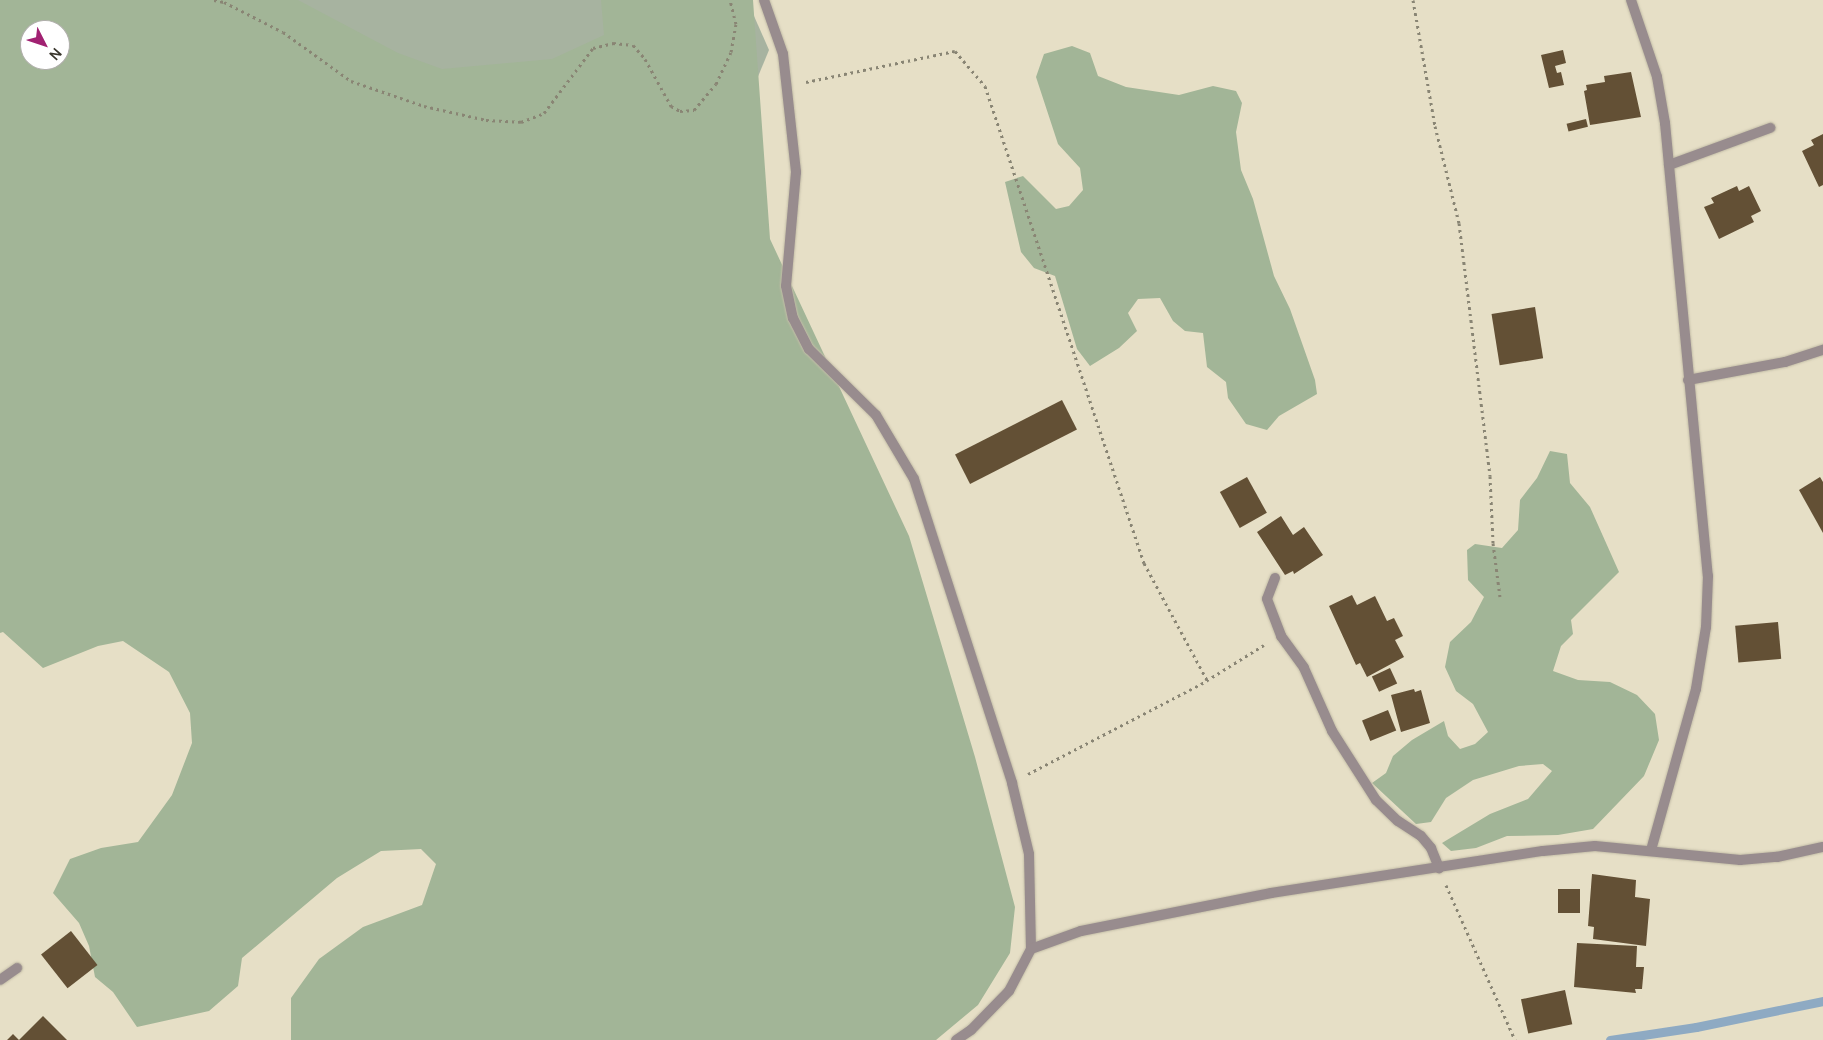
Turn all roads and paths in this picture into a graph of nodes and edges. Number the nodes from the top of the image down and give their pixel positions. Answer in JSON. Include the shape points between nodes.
{"nodes":[{"id":1,"x":214,"y":0,"type":"edge"},
{"id":2,"x":730,"y":0,"type":"edge"},
{"id":3,"x":764,"y":0,"type":"edge"},
{"id":4,"x":1413,"y":0,"type":"edge"},
{"id":5,"x":1631,"y":0,"type":"edge"},
{"id":6,"x":785,"y":87,"type":"junction"},
{"id":7,"x":1770,"y":128,"type":"dead end"},
{"id":8,"x":1669,"y":165,"type":"junction"},
{"id":9,"x":1823,"y":350,"type":"edge"},
{"id":10,"x":1688,"y":380,"type":"junction"},
{"id":11,"x":1275,"y":578,"type":"dead end"},
{"id":12,"x":1500,"y":597,"type":"dead end"},
{"id":13,"x":1281,"y":636,"type":"junction"},
{"id":14,"x":1207,"y":680,"type":"junction"},
{"id":15,"x":1012,"y":783,"type":"junction"},
{"id":16,"x":1823,"y":847,"type":"edge"},
{"id":17,"x":1651,"y":850,"type":"junction"},
{"id":18,"x":1438,"y":868,"type":"junction"},
{"id":19,"x":1031,"y":949,"type":"junction"},
{"id":20,"x":17,"y":968,"type":"dead end"},
{"id":21,"x":0,"y":980,"type":"edge"},
{"id":22,"x":956,"y":1040,"type":"edge"},
{"id":23,"x":1516,"y":1040,"type":"edge"}],
"edges":[{"from":1,"to":2,"type":"path","via":[[283,32],[351,81],[424,106],[486,120],[521,122],[544,113],[592,48],[614,43],[632,46],[646,59],[671,106],[680,111],[694,110],[716,84],[731,52],[736,24]]},
{"from":3,"to":6,"type":"street","via":[[783,54]]},
{"from":4,"to":12,"type":"path","via":[[1436,126],[1459,223],[1490,476],[1493,543]]},
{"from":5,"to":8,"type":"street","via":[[1657,77]]},
{"from":6,"to":14,"type":"path","via":[[955,51],[985,86],[1144,563]]},
{"from":6,"to":15,"type":"street","via":[[796,172],[786,286],[793,318],[809,349],[876,415],[914,479]]},
{"from":7,"to":8,"type":"street"},
{"from":8,"to":10,"type":"street"},
{"from":9,"to":10,"type":"street","via":[[1785,362]]},
{"from":10,"to":17,"type":"street","via":[[1708,576],[1706,627],[1683,747]]},
{"from":11,"to":13,"type":"street","via":[[1268,600]]},
{"from":13,"to":14,"type":"path"},
{"from":13,"to":18,"type":"street","via":[[1304,668],[1332,731],[1376,800],[1432,848]]},
{"from":14,"to":15,"type":"path"},
{"from":15,"to":19,"type":"street","via":[[1029,854]]},
{"from":16,"to":17,"type":"street","via":[[1777,857],[1740,860],[1698,858]]},
{"from":17,"to":18,"type":"street","via":[[1595,846]]},
{"from":18,"to":19,"type":"street","via":[[1233,901],[1081,931]]},
{"from":18,"to":23,"type":"path"},
{"from":19,"to":22,"type":"street","via":[[1009,991],[972,1030]]},
{"from":20,"to":21,"type":"street"}]}
